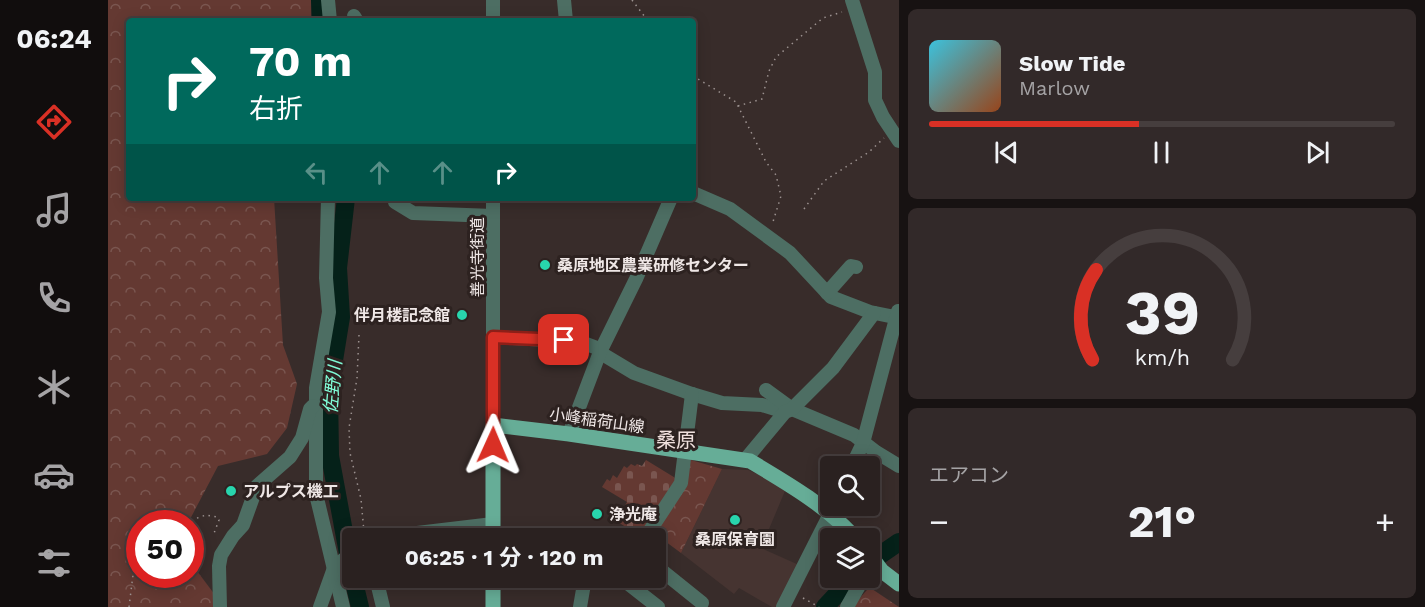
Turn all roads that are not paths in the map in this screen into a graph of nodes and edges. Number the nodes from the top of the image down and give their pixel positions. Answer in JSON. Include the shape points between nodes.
{"nodes":[{"id":1,"x":328,"y":0,"type":"edge"},
{"id":2,"x":493,"y":0,"type":"edge"},
{"id":3,"x":564,"y":0,"type":"edge"},
{"id":4,"x":853,"y":4,"type":"edge"},
{"id":5,"x":330,"y":18,"type":"edge"},
{"id":6,"x":493,"y":18,"type":"edge"},
{"id":7,"x":566,"y":18,"type":"edge"},
{"id":8,"x":895,"y":136,"type":"edge"},
{"id":9,"x":696,"y":193,"type":"edge"},
{"id":10,"x":328,"y":201,"type":"edge"},
{"id":11,"x":396,"y":201,"type":"edge"},
{"id":12,"x":493,"y":201,"type":"edge"},
{"id":13,"x":670,"y":201,"type":"edge"},
{"id":14,"x":493,"y":216,"type":"junction"},
{"id":15,"x":856,"y":267,"type":"dead end"},
{"id":16,"x":827,"y":293,"type":"junction"},
{"id":17,"x":874,"y":313,"type":"junction"},
{"id":18,"x":898,"y":315,"type":"edge"},
{"id":19,"x":493,"y":337,"type":"junction"},
{"id":20,"x":600,"y":352,"type":"junction"},
{"id":21,"x":766,"y":390,"type":"dead end"},
{"id":22,"x":692,"y":394,"type":"junction"},
{"id":23,"x":316,"y":404,"type":"junction"},
{"id":24,"x":789,"y":410,"type":"junction"},
{"id":25,"x":493,"y":425,"type":"junction"},
{"id":26,"x":569,"y":434,"type":"junction"},
{"id":27,"x":863,"y":443,"type":"junction"},
{"id":28,"x":686,"y":451,"type":"junction"},
{"id":29,"x":857,"y":456,"type":"edge"},
{"id":30,"x":745,"y":460,"type":"junction"},
{"id":31,"x":898,"y":466,"type":"edge"},
{"id":32,"x":820,"y":503,"type":"edge"},
{"id":33,"x":829,"y":516,"type":"edge"},
{"id":34,"x":837,"y":516,"type":"edge"},
{"id":35,"x":493,"y":528,"type":"edge"},
{"id":36,"x":652,"y":528,"type":"edge"},
{"id":37,"x":847,"y":528,"type":"edge"},
{"id":38,"x":342,"y":561,"type":"edge"},
{"id":39,"x":336,"y":567,"type":"junction"},
{"id":40,"x":880,"y":567,"type":"edge"},
{"id":41,"x":882,"y":569,"type":"junction"},
{"id":42,"x":666,"y":574,"type":"edge"},
{"id":43,"x":898,"y":584,"type":"edge"},
{"id":44,"x":378,"y":588,"type":"edge"},
{"id":45,"x":493,"y":588,"type":"edge"},
{"id":46,"x":583,"y":588,"type":"edge"},
{"id":47,"x":634,"y":588,"type":"edge"},
{"id":48,"x":702,"y":603,"type":"dead end"},
{"id":49,"x":220,"y":607,"type":"edge"},
{"id":50,"x":320,"y":607,"type":"edge"},
{"id":51,"x":343,"y":607,"type":"edge"},
{"id":52,"x":383,"y":607,"type":"edge"},
{"id":53,"x":493,"y":607,"type":"edge"},
{"id":54,"x":580,"y":607,"type":"edge"},
{"id":55,"x":658,"y":607,"type":"edge"},
{"id":56,"x":783,"y":607,"type":"edge"},
{"id":57,"x":847,"y":607,"type":"edge"}],
"edges":[{"from":1,"to":5,"type":"street"},
{"from":2,"to":6,"type":"street"},
{"from":3,"to":7,"type":"street"},
{"from":4,"to":8,"type":"street","via":[[875,72],[875,100]]},
{"from":9,"to":16,"type":"street","via":[[730,209],[767,236]]},
{"from":10,"to":23,"type":"street","via":[[329,312]]},
{"from":11,"to":14,"type":"street","via":[[413,213]]},
{"from":12,"to":14,"type":"street","name":"善光寺街道"},
{"from":13,"to":20,"type":"street"},
{"from":14,"to":19,"type":"street","name":"善光寺街道"},
{"from":15,"to":16,"type":"street","via":[[850,266]]},
{"from":16,"to":17,"type":"street"},
{"from":17,"to":18,"type":"street"},
{"from":17,"to":24,"type":"street","via":[[833,369]]},
{"from":18,"to":27,"type":"street"},
{"from":19,"to":20,"type":"street","via":[[581,342]]},
{"from":19,"to":25,"type":"street","name":"善光寺街道"},
{"from":20,"to":22,"type":"street","via":[[634,373]]},
{"from":20,"to":26,"type":"street"},
{"from":21,"to":24,"type":"street"},
{"from":22,"to":24,"type":"street","via":[[722,403]]},
{"from":22,"to":28,"type":"street"},
{"from":23,"to":39,"type":"street","via":[[316,494]]},
{"from":23,"to":49,"type":"street","via":[[310,409],[302,438],[290,457],[257,486],[243,525],[221,555]]},
{"from":24,"to":27,"type":"street","via":[[854,435]]},
{"from":24,"to":30,"type":"street"},
{"from":25,"to":26,"type":"main road","name":"小峰稲荷山線"},
{"from":25,"to":35,"type":"main road"},
{"from":26,"to":28,"type":"main road","name":"小峰稲荷山線"},
{"from":27,"to":29,"type":"street"},
{"from":27,"to":31,"type":"street"},
{"from":28,"to":30,"type":"main road","name":"小峰稲荷山線"},
{"from":28,"to":36,"type":"street","via":[[681,483]]},
{"from":30,"to":32,"type":"main road","name":"小峰稲荷山線"},
{"from":33,"to":56,"type":"street"},
{"from":34,"to":37,"type":"main road","name":"小峰稲荷山線"},
{"from":38,"to":39,"type":"street"},
{"from":39,"to":50,"type":"street"},
{"from":39,"to":51,"type":"street"},
{"from":40,"to":41,"type":"main road"},
{"from":41,"to":43,"type":"main road"},
{"from":41,"to":57,"type":"street","via":[[860,584]]},
{"from":42,"to":48,"type":"street"},
{"from":44,"to":52,"type":"street"},
{"from":45,"to":53,"type":"main road"},
{"from":46,"to":54,"type":"street"},
{"from":47,"to":55,"type":"street"}]}
